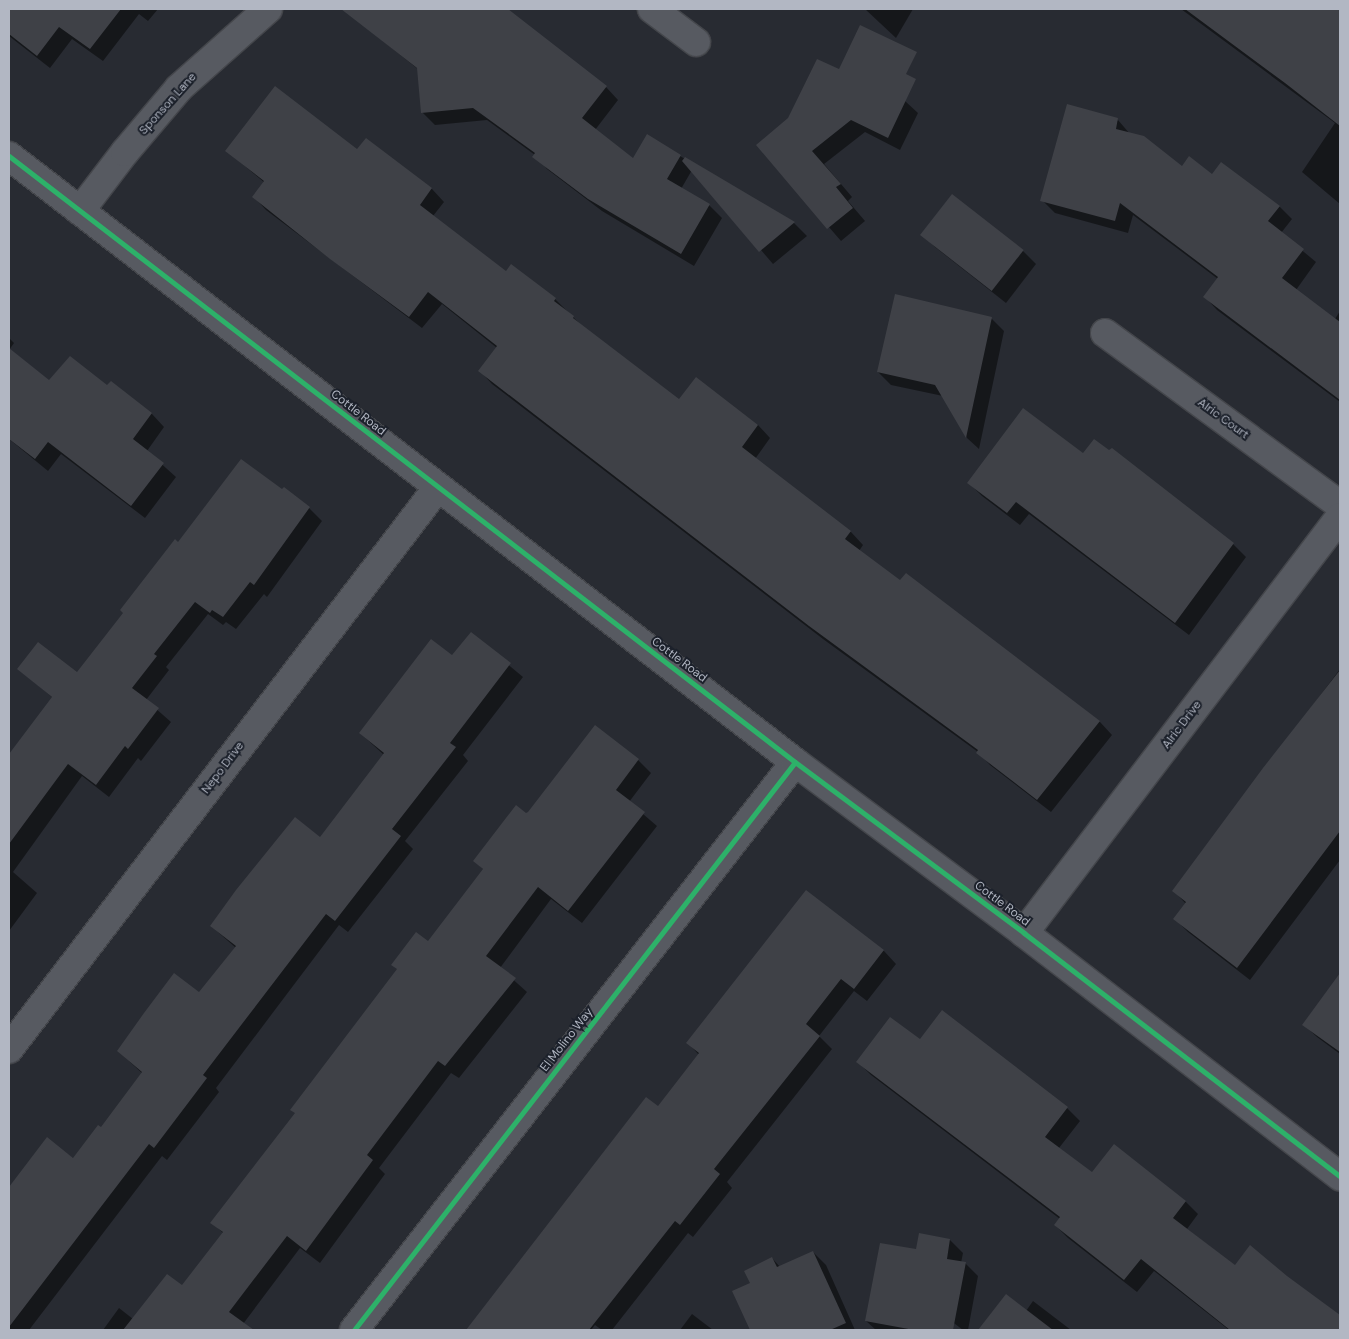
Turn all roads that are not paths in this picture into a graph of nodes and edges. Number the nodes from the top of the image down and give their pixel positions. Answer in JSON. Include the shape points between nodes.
{"nodes":[{"id":1,"x":268,"y":9,"type":"edge"},
{"id":2,"x":652,"y":9,"type":"edge"},
{"id":3,"x":696,"y":42,"type":"dead end"},
{"id":4,"x":9,"y":156,"type":"edge"},
{"id":5,"x":80,"y":211,"type":"junction"},
{"id":6,"x":1105,"y":333,"type":"dead end"},
{"id":7,"x":438,"y":487,"type":"junction"},
{"id":8,"x":1340,"y":505,"type":"edge"},
{"id":9,"x":1340,"y":518,"type":"edge"},
{"id":10,"x":796,"y":762,"type":"junction"},
{"id":11,"x":1024,"y":933,"type":"junction"},
{"id":12,"x":9,"y":1049,"type":"edge"},
{"id":13,"x":1340,"y":1176,"type":"edge"},
{"id":14,"x":354,"y":1330,"type":"edge"}],
"edges":[{"from":1,"to":5,"type":"street","name":"Sponson Lane","via":[[179,88]]},
{"from":2,"to":3,"type":"street"},
{"from":4,"to":5,"type":"street","name":"Cottle Road"},
{"from":5,"to":7,"type":"street","name":"Cottle Road"},
{"from":6,"to":8,"type":"street","name":"Alric Court"},
{"from":7,"to":10,"type":"street","name":"Cottle Road"},
{"from":7,"to":12,"type":"street","name":"Nepo Drive"},
{"from":9,"to":11,"type":"street","name":"Alric Drive"},
{"from":10,"to":11,"type":"street","name":"Cottle Road"},
{"from":10,"to":14,"type":"street","name":"El Molino Way"},
{"from":11,"to":13,"type":"street","name":"Cottle Road"}]}
